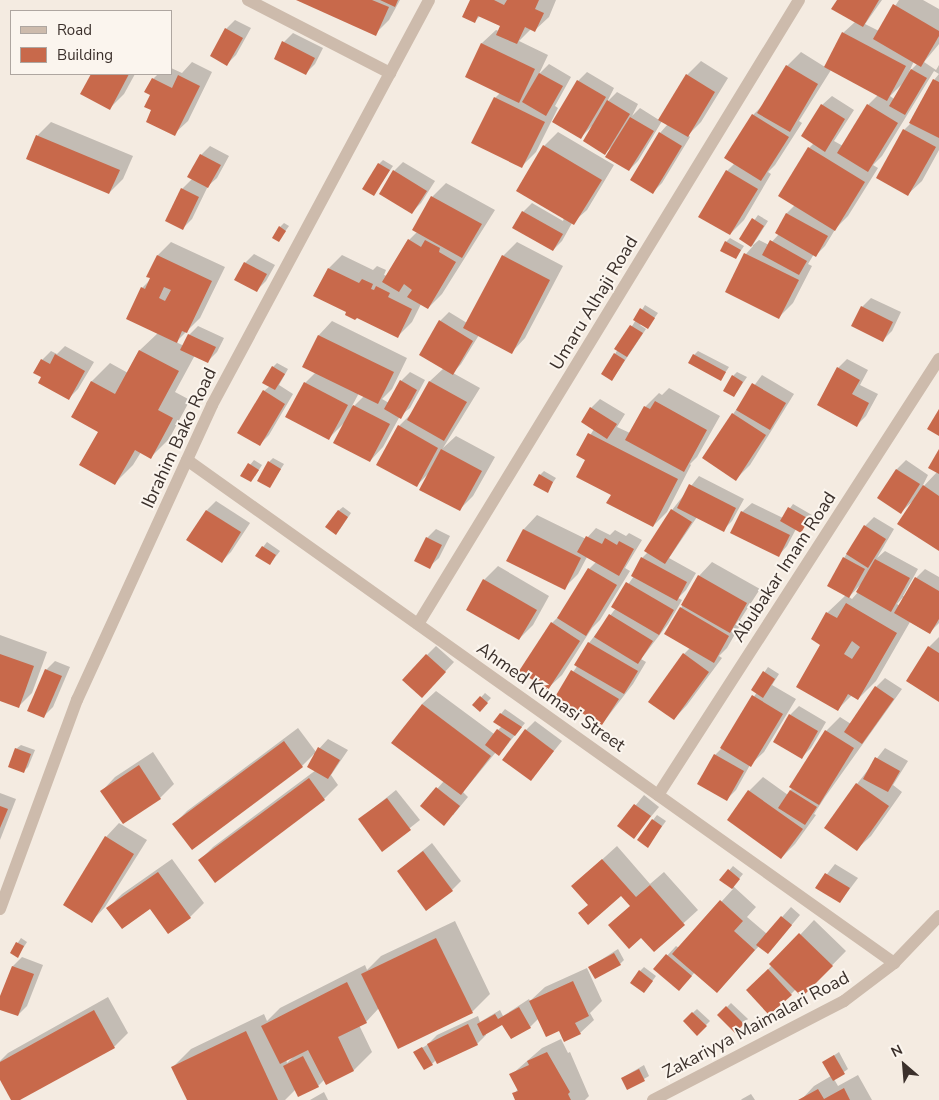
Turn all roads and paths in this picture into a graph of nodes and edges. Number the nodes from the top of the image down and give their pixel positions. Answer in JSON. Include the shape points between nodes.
{"nodes":[{"id":1,"x":248,"y":0,"type":"edge"},
{"id":2,"x":428,"y":0,"type":"edge"},
{"id":3,"x":799,"y":0,"type":"edge"},
{"id":4,"x":390,"y":73,"type":"junction"},
{"id":5,"x":939,"y":359,"type":"edge"},
{"id":6,"x":188,"y":460,"type":"junction"},
{"id":7,"x":418,"y":624,"type":"junction"},
{"id":8,"x":658,"y":795,"type":"junction"},
{"id":9,"x":0,"y":910,"type":"edge"},
{"id":10,"x":939,"y":916,"type":"edge"},
{"id":11,"x":894,"y":962,"type":"junction"},
{"id":12,"x":653,"y":1100,"type":"edge"}],
"edges":[{"from":1,"to":4,"type":"street"},
{"from":2,"to":4,"type":"street","name":"Ibrahim Bako Road"},
{"from":3,"to":7,"type":"street","name":"Umaru Alhaji Road"},
{"from":4,"to":6,"type":"street","name":"Ibrahim Bako Road","via":[[212,405]]},
{"from":5,"to":8,"type":"street","name":"Abubakar Imam Road"},
{"from":6,"to":7,"type":"street","name":"Ahmed Kumasi Street"},
{"from":6,"to":9,"type":"street","name":"Ibrahim Bako Road","via":[[77,700]]},
{"from":7,"to":8,"type":"street","name":"Ahmed Kumasi Street"},
{"from":8,"to":11,"type":"street","name":"Ahmed Kumasi Street"},
{"from":10,"to":11,"type":"street","name":"Zakariyya Maimalari Road"},
{"from":11,"to":12,"type":"street","name":"Zakariyya Maimalari Road","via":[[844,1001]]}]}
